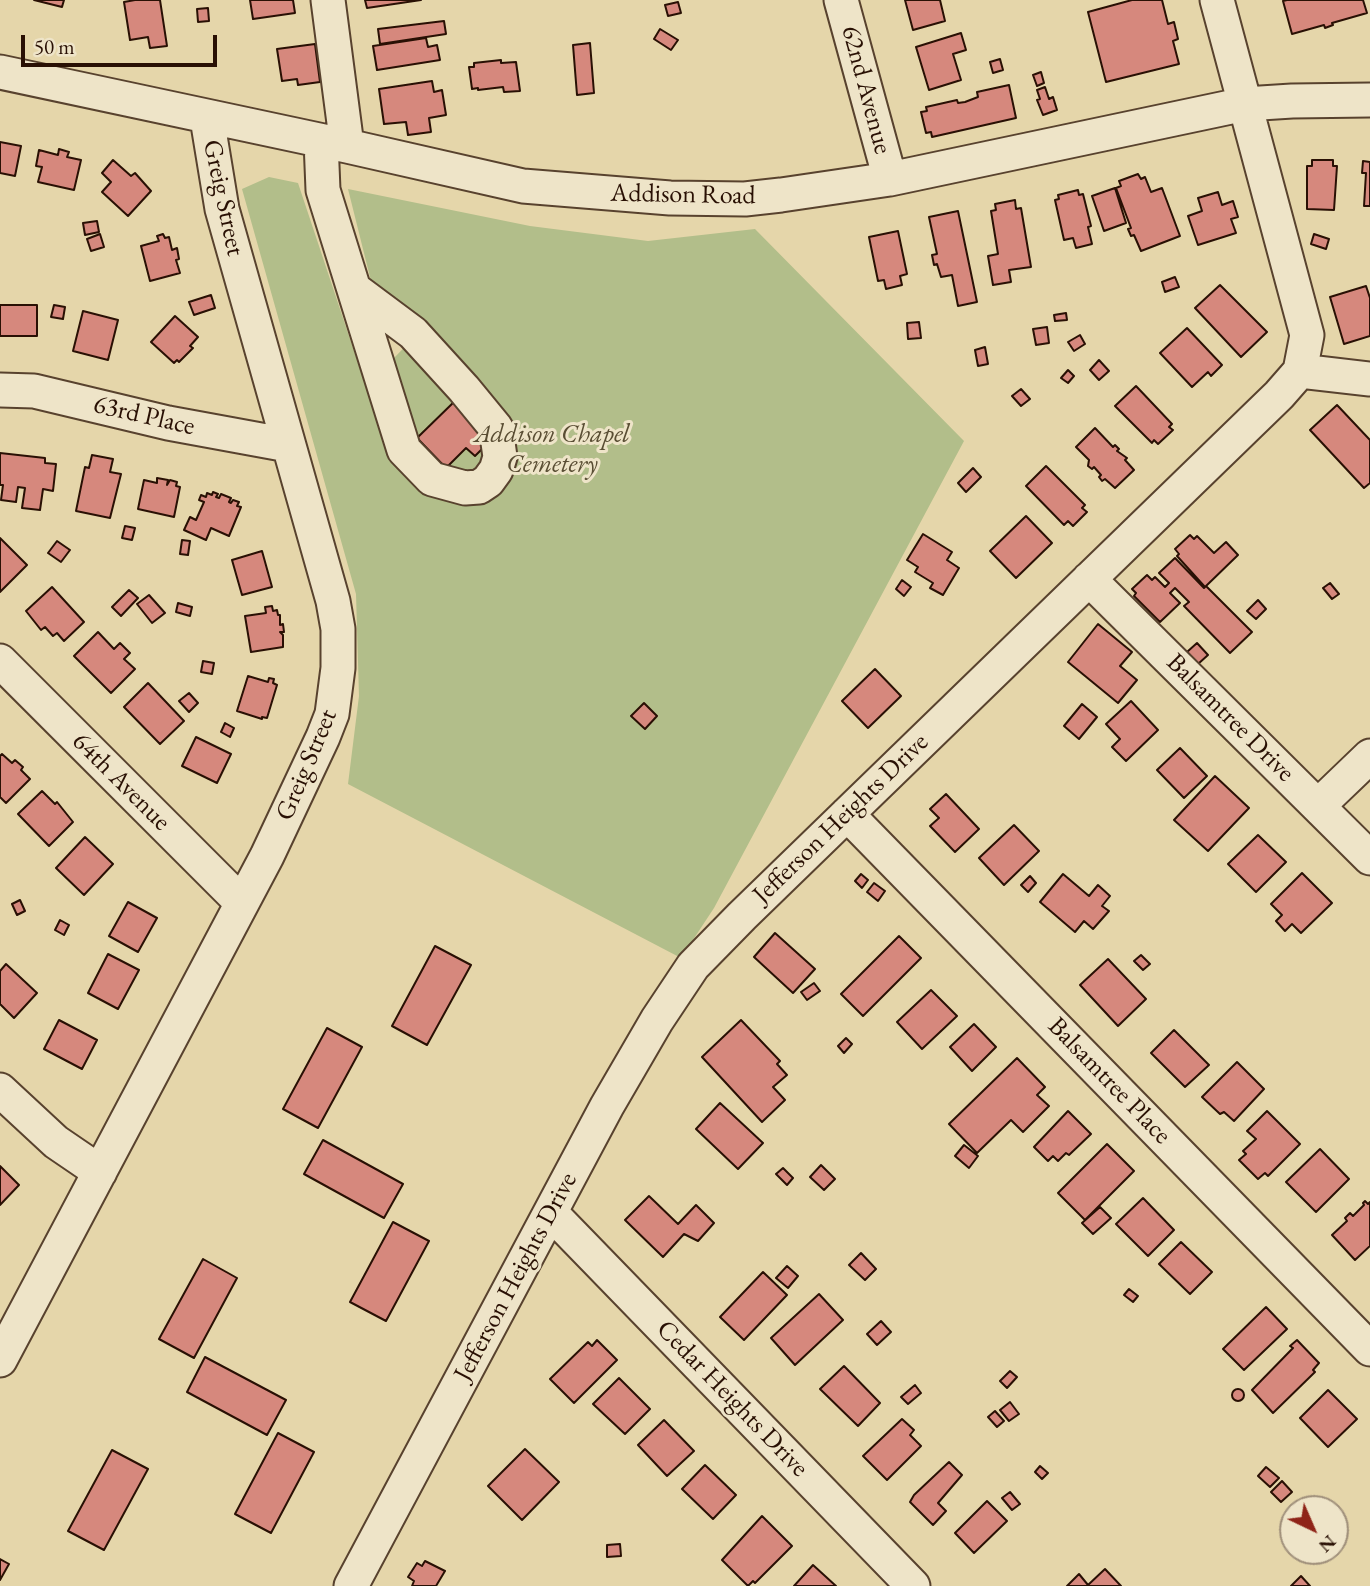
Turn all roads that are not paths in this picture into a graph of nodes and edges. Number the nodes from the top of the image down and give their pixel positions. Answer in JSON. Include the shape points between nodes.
{"nodes":[{"id":1,"x":328,"y":0,"type":"edge"},
{"id":2,"x":841,"y":0,"type":"edge"},
{"id":3,"x":1217,"y":0,"type":"edge"},
{"id":4,"x":0,"y":72,"type":"edge"},
{"id":5,"x":1370,"y":100,"type":"edge"},
{"id":6,"x":1245,"y":104,"type":"junction"},
{"id":7,"x":207,"y":118,"type":"junction"},
{"id":8,"x":334,"y":144,"type":"junction"},
{"id":9,"x":890,"y":179,"type":"junction"},
{"id":10,"x":354,"y":289,"type":"junction"},
{"id":11,"x":1300,"y":371,"type":"junction"},
{"id":12,"x":1370,"y":379,"type":"edge"},
{"id":13,"x":0,"y":390,"type":"edge"},
{"id":14,"x":288,"y":445,"type":"junction"},
{"id":15,"x":1089,"y":579,"type":"junction"},
{"id":16,"x":0,"y":661,"type":"edge"},
{"id":17,"x":1370,"y":756,"type":"edge"},
{"id":18,"x":1319,"y":805,"type":"junction"},
{"id":19,"x":847,"y":814,"type":"junction"},
{"id":20,"x":1370,"y":858,"type":"edge"},
{"id":21,"x":241,"y":902,"type":"junction"},
{"id":22,"x":0,"y":1090,"type":"edge"},
{"id":23,"x":100,"y":1172,"type":"junction"},
{"id":24,"x":551,"y":1213,"type":"junction"},
{"id":25,"x":1370,"y":1349,"type":"edge"},
{"id":26,"x":0,"y":1360,"type":"edge"},
{"id":27,"x":907,"y":1584,"type":"edge"},
{"id":28,"x":351,"y":1586,"type":"edge"}],
"edges":[{"from":1,"to":8,"type":"street"},
{"from":2,"to":9,"type":"street","name":"62nd Avenue"},
{"from":3,"to":6,"type":"street"},
{"from":4,"to":7,"type":"street","name":"Addison Road"},
{"from":5,"to":6,"type":"street","name":"Addison Road"},
{"from":6,"to":9,"type":"street","name":"Addison Road"},
{"from":6,"to":11,"type":"street","via":[[1307,335]]},
{"from":7,"to":8,"type":"street","name":"Addison Road"},
{"from":7,"to":14,"type":"street","name":"Greig Street","via":[[222,209]]},
{"from":8,"to":9,"type":"street","name":"Addison Road","via":[[523,186],[657,197],[757,198]]},
{"from":8,"to":10,"type":"street","via":[[323,190]]},
{"from":10,"to":10,"type":"street","via":[[404,450],[432,479],[479,487],[498,464],[496,428],[414,334]]},
{"from":11,"to":12,"type":"street"},
{"from":11,"to":15,"type":"street","name":"Jefferson Heights Drive"},
{"from":13,"to":14,"type":"street","name":"63rd Place","via":[[34,391]]},
{"from":14,"to":21,"type":"street","name":"Greig Street","via":[[334,601],[339,646],[337,692],[323,737]]},
{"from":15,"to":18,"type":"street","name":"Balsamtree Drive"},
{"from":15,"to":19,"type":"street","name":"Jefferson Heights Drive"},
{"from":16,"to":21,"type":"street","name":"64th Avenue"},
{"from":17,"to":18,"type":"street"},
{"from":18,"to":20,"type":"street","name":"Balsamtree Drive"},
{"from":19,"to":24,"type":"street","name":"Jefferson Heights Drive","via":[[693,966],[607,1105]]},
{"from":19,"to":25,"type":"street","name":"Balsamtree Place"},
{"from":21,"to":23,"type":"street","name":"Greig Street"},
{"from":22,"to":23,"type":"street","via":[[46,1134]]},
{"from":23,"to":26,"type":"street","name":"Greig Street"},
{"from":24,"to":27,"type":"street","name":"Cedar Heights Drive"},
{"from":24,"to":28,"type":"street","name":"Jefferson Heights Drive"}]}
